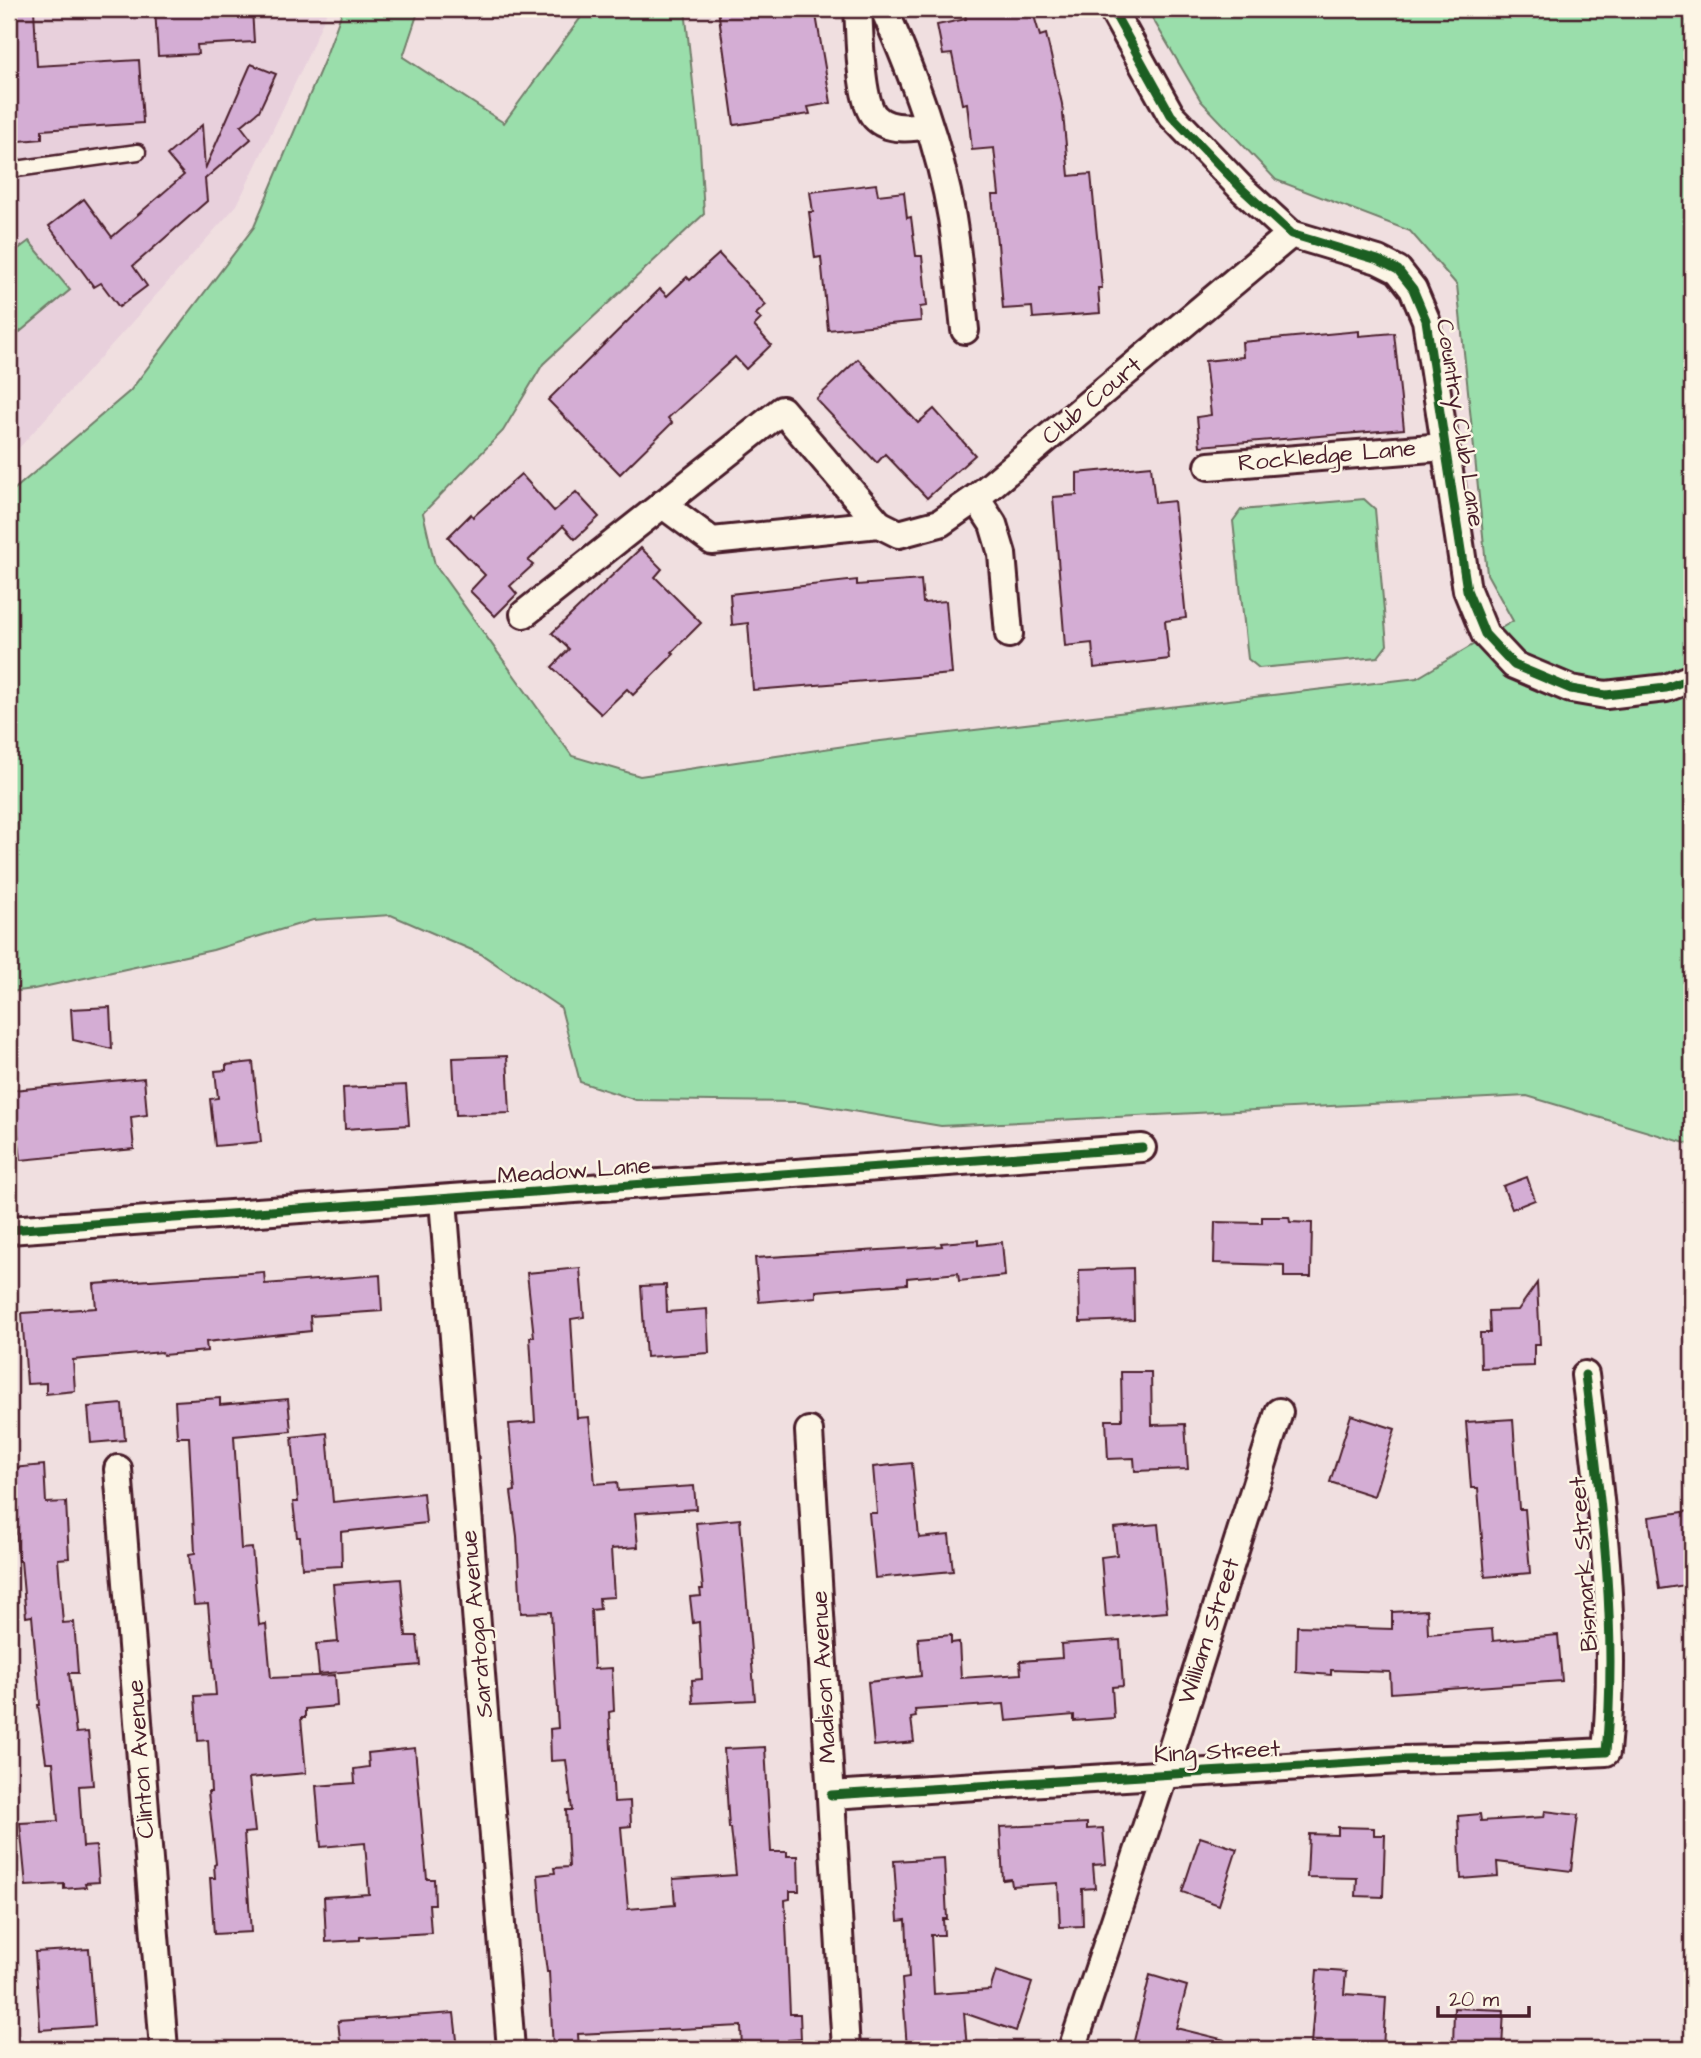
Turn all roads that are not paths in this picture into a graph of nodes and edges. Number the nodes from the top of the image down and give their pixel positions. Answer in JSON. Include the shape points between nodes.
{"nodes":[{"id":1,"x":858,"y":9,"type":"edge"},
{"id":2,"x":884,"y":9,"type":"edge"},
{"id":3,"x":1112,"y":9,"type":"edge"},
{"id":4,"x":928,"y":125,"type":"junction"},
{"id":5,"x":138,"y":152,"type":"dead end"},
{"id":6,"x":9,"y":170,"type":"edge"},
{"id":7,"x":1291,"y":234,"type":"junction"},
{"id":8,"x":965,"y":330,"type":"dead end"},
{"id":9,"x":1444,"y":447,"type":"junction"},
{"id":10,"x":1209,"y":466,"type":"dead end"},
{"id":11,"x":976,"y":498,"type":"junction"},
{"id":12,"x":662,"y":504,"type":"junction"},
{"id":13,"x":880,"y":524,"type":"junction"},
{"id":14,"x":524,"y":614,"type":"dead end"},
{"id":15,"x":1009,"y":634,"type":"dead end"},
{"id":16,"x":1692,"y":678,"type":"edge"},
{"id":17,"x":1142,"y":1148,"type":"dead end"},
{"id":18,"x":443,"y":1200,"type":"junction"},
{"id":19,"x":9,"y":1230,"type":"edge"},
{"id":20,"x":1585,"y":1375,"type":"dead end"},
{"id":21,"x":1279,"y":1412,"type":"dead end"},
{"id":22,"x":809,"y":1431,"type":"dead end"},
{"id":23,"x":118,"y":1469,"type":"dead end"},
{"id":24,"x":1606,"y":1752,"type":"joint"},
{"id":25,"x":1164,"y":1774,"type":"junction"},
{"id":26,"x":831,"y":1795,"type":"junction"},
{"id":27,"x":164,"y":2049,"type":"edge"},
{"id":28,"x":511,"y":2049,"type":"edge"},
{"id":29,"x":846,"y":2049,"type":"edge"},
{"id":30,"x":1072,"y":2049,"type":"edge"}],
"edges":[{"from":1,"to":4,"type":"street","via":[[864,84],[876,118],[887,125],[909,128]]},
{"from":2,"to":4,"type":"street"},
{"from":3,"to":7,"type":"street","name":"Country Club Lane","via":[[1171,115]]},
{"from":4,"to":8,"type":"street","via":[[952,217]]},
{"from":5,"to":6,"type":"lane"},
{"from":7,"to":9,"type":"street","name":"Country Club Lane","via":[[1378,260],[1398,270],[1413,289],[1426,320]]},
{"from":7,"to":11,"type":"street","name":"Club Court"},
{"from":9,"to":10,"type":"street","name":"Rockledge Lane"},
{"from":9,"to":16,"type":"street","name":"Country Club Lane","via":[[1467,590],[1485,634],[1514,665],[1571,689],[1606,695],[1666,688]]},
{"from":11,"to":13,"type":"street","name":"Club Court","via":[[929,526],[899,534]]},
{"from":11,"to":15,"type":"street","via":[[993,524],[1002,554]]},
{"from":12,"to":13,"type":"street","name":"Club Court","via":[[712,541]]},
{"from":12,"to":13,"type":"street","via":[[782,410]]},
{"from":12,"to":14,"type":"street"},
{"from":17,"to":18,"type":"street","name":"Meadow Lane"},
{"from":18,"to":19,"type":"street","name":"Meadow Lane"},
{"from":18,"to":28,"type":"street","name":"Saratoga Avenue"},
{"from":20,"to":24,"type":"street","name":"Bismark Street","via":[[1611,1606]]},
{"from":21,"to":25,"type":"street","name":"William Street"},
{"from":22,"to":26,"type":"street","name":"Madison Avenue"},
{"from":23,"to":27,"type":"street","name":"Clinton Avenue"},
{"from":24,"to":25,"type":"street","name":"King Street"},
{"from":25,"to":26,"type":"street","name":"King Street"},
{"from":25,"to":30,"type":"street","name":"William Street"},
{"from":26,"to":29,"type":"street","name":"Madison Avenue"}]}
